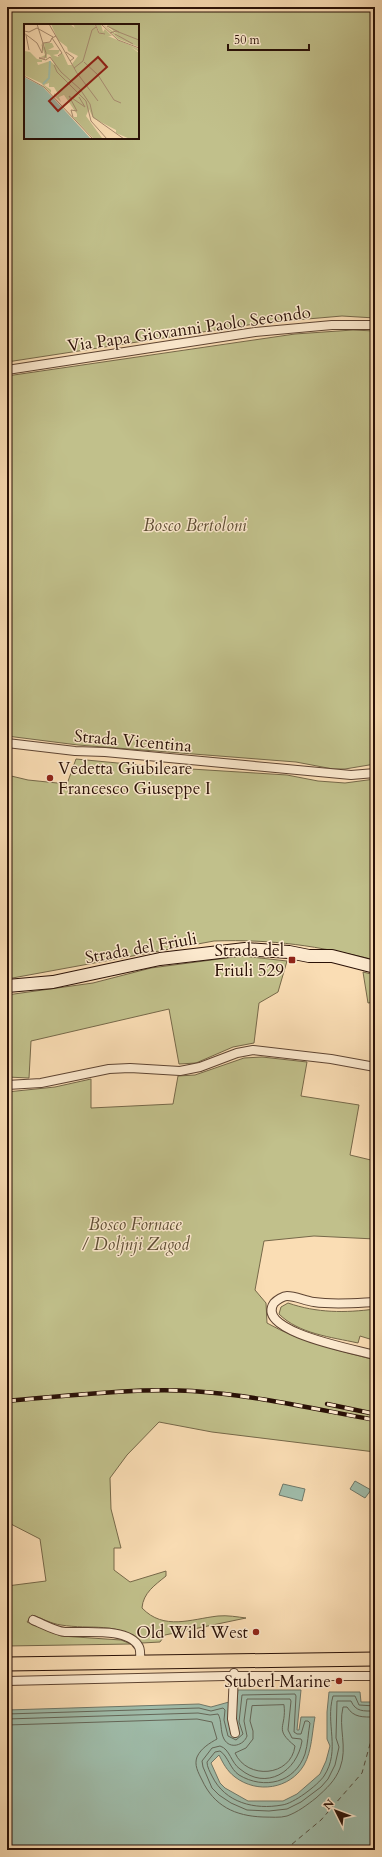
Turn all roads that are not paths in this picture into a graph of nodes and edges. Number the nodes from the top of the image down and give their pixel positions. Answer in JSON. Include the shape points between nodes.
{"nodes":[{"id":1,"x":375,"y":325,"type":"edge"},
{"id":2,"x":7,"y":370,"type":"edge"},
{"id":3,"x":7,"y":744,"type":"edge"},
{"id":4,"x":375,"y":773,"type":"edge"},
{"id":5,"x":375,"y":967,"type":"edge"},
{"id":6,"x":7,"y":986,"type":"edge"},
{"id":7,"x":375,"y":1067,"type":"edge"},
{"id":8,"x":7,"y":1086,"type":"edge"},
{"id":9,"x":375,"y":1302,"type":"edge"},
{"id":10,"x":375,"y":1355,"type":"edge"},
{"id":11,"x":33,"y":1620,"type":"dead end"},
{"id":12,"x":375,"y":1659,"type":"edge"},
{"id":13,"x":140,"y":1662,"type":"junction"},
{"id":14,"x":7,"y":1664,"type":"edge"},
{"id":15,"x":234,"y":1675,"type":"junction"},
{"id":16,"x":375,"y":1676,"type":"edge"},
{"id":17,"x":7,"y":1681,"type":"edge"},
{"id":18,"x":235,"y":1733,"type":"dead end"}],
"edges":[{"from":1,"to":2,"type":"street","name":"Via Papa Giovanni Paolo Secondo","via":[[332,325],[256,332]]},
{"from":3,"to":4,"type":"street","name":"Strada Vicentina","via":[[351,775]]},
{"from":5,"to":6,"type":"main road","name":"Strada del Friuli","via":[[332,956],[245,949],[160,959],[53,982]]},
{"from":7,"to":8,"type":"street","via":[[253,1050],[180,1071],[109,1069],[41,1083]]},
{"from":9,"to":10,"type":"street","via":[[315,1302],[286,1296],[273,1304],[272,1310],[277,1322],[300,1335]]},
{"from":11,"to":13,"type":"street","via":[[64,1632],[123,1635],[139,1648]]},
{"from":12,"to":13,"type":"main road"},
{"from":13,"to":14,"type":"main road"},
{"from":15,"to":16,"type":"street"},
{"from":15,"to":17,"type":"street"},
{"from":15,"to":18,"type":"street","via":[[232,1719]]}]}
